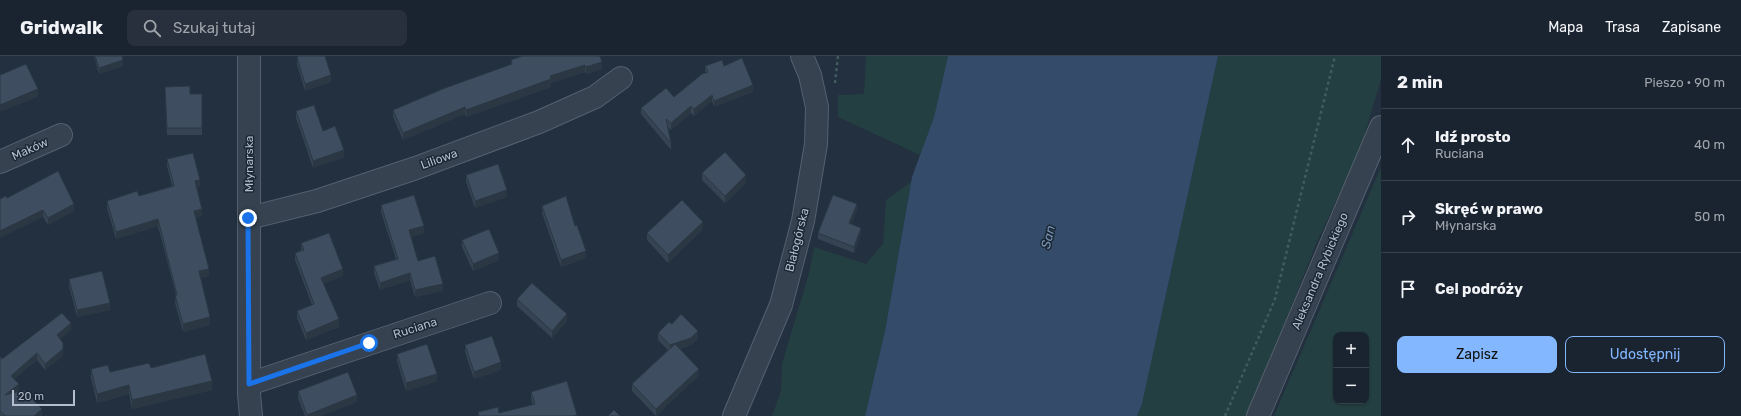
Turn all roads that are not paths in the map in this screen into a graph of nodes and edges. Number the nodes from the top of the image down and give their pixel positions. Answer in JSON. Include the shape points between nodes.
{"nodes":[{"id":1,"x":249,"y":56,"type":"edge"},
{"id":2,"x":802,"y":56,"type":"edge"},
{"id":3,"x":621,"y":78,"type":"dead end"},
{"id":4,"x":1381,"y":127,"type":"edge"},
{"id":5,"x":61,"y":135,"type":"dead end"},
{"id":6,"x":0,"y":162,"type":"edge"},
{"id":7,"x":248,"y":218,"type":"junction"},
{"id":8,"x":490,"y":303,"type":"dead end"},
{"id":9,"x":249,"y":384,"type":"junction"},
{"id":10,"x":251,"y":416,"type":"edge"},
{"id":11,"x":734,"y":416,"type":"edge"},
{"id":12,"x":1258,"y":416,"type":"edge"}],
"edges":[{"from":1,"to":7,"type":"street","name":"Młynarska"},
{"from":2,"to":11,"type":"street","name":"Białogórska","via":[[810,75],[817,107],[816,144],[803,221],[781,305]]},
{"from":3,"to":7,"type":"street","name":"Liliowa","via":[[595,98],[540,122],[317,201]]},
{"from":4,"to":12,"type":"street","name":"Aleksandra Rybickiego"},
{"from":5,"to":6,"type":"street","name":"Maków"},
{"from":7,"to":9,"type":"street","name":"Młynarska"},
{"from":8,"to":9,"type":"street","name":"Ruciana"},
{"from":9,"to":10,"type":"street","name":"Młynarska"}]}
